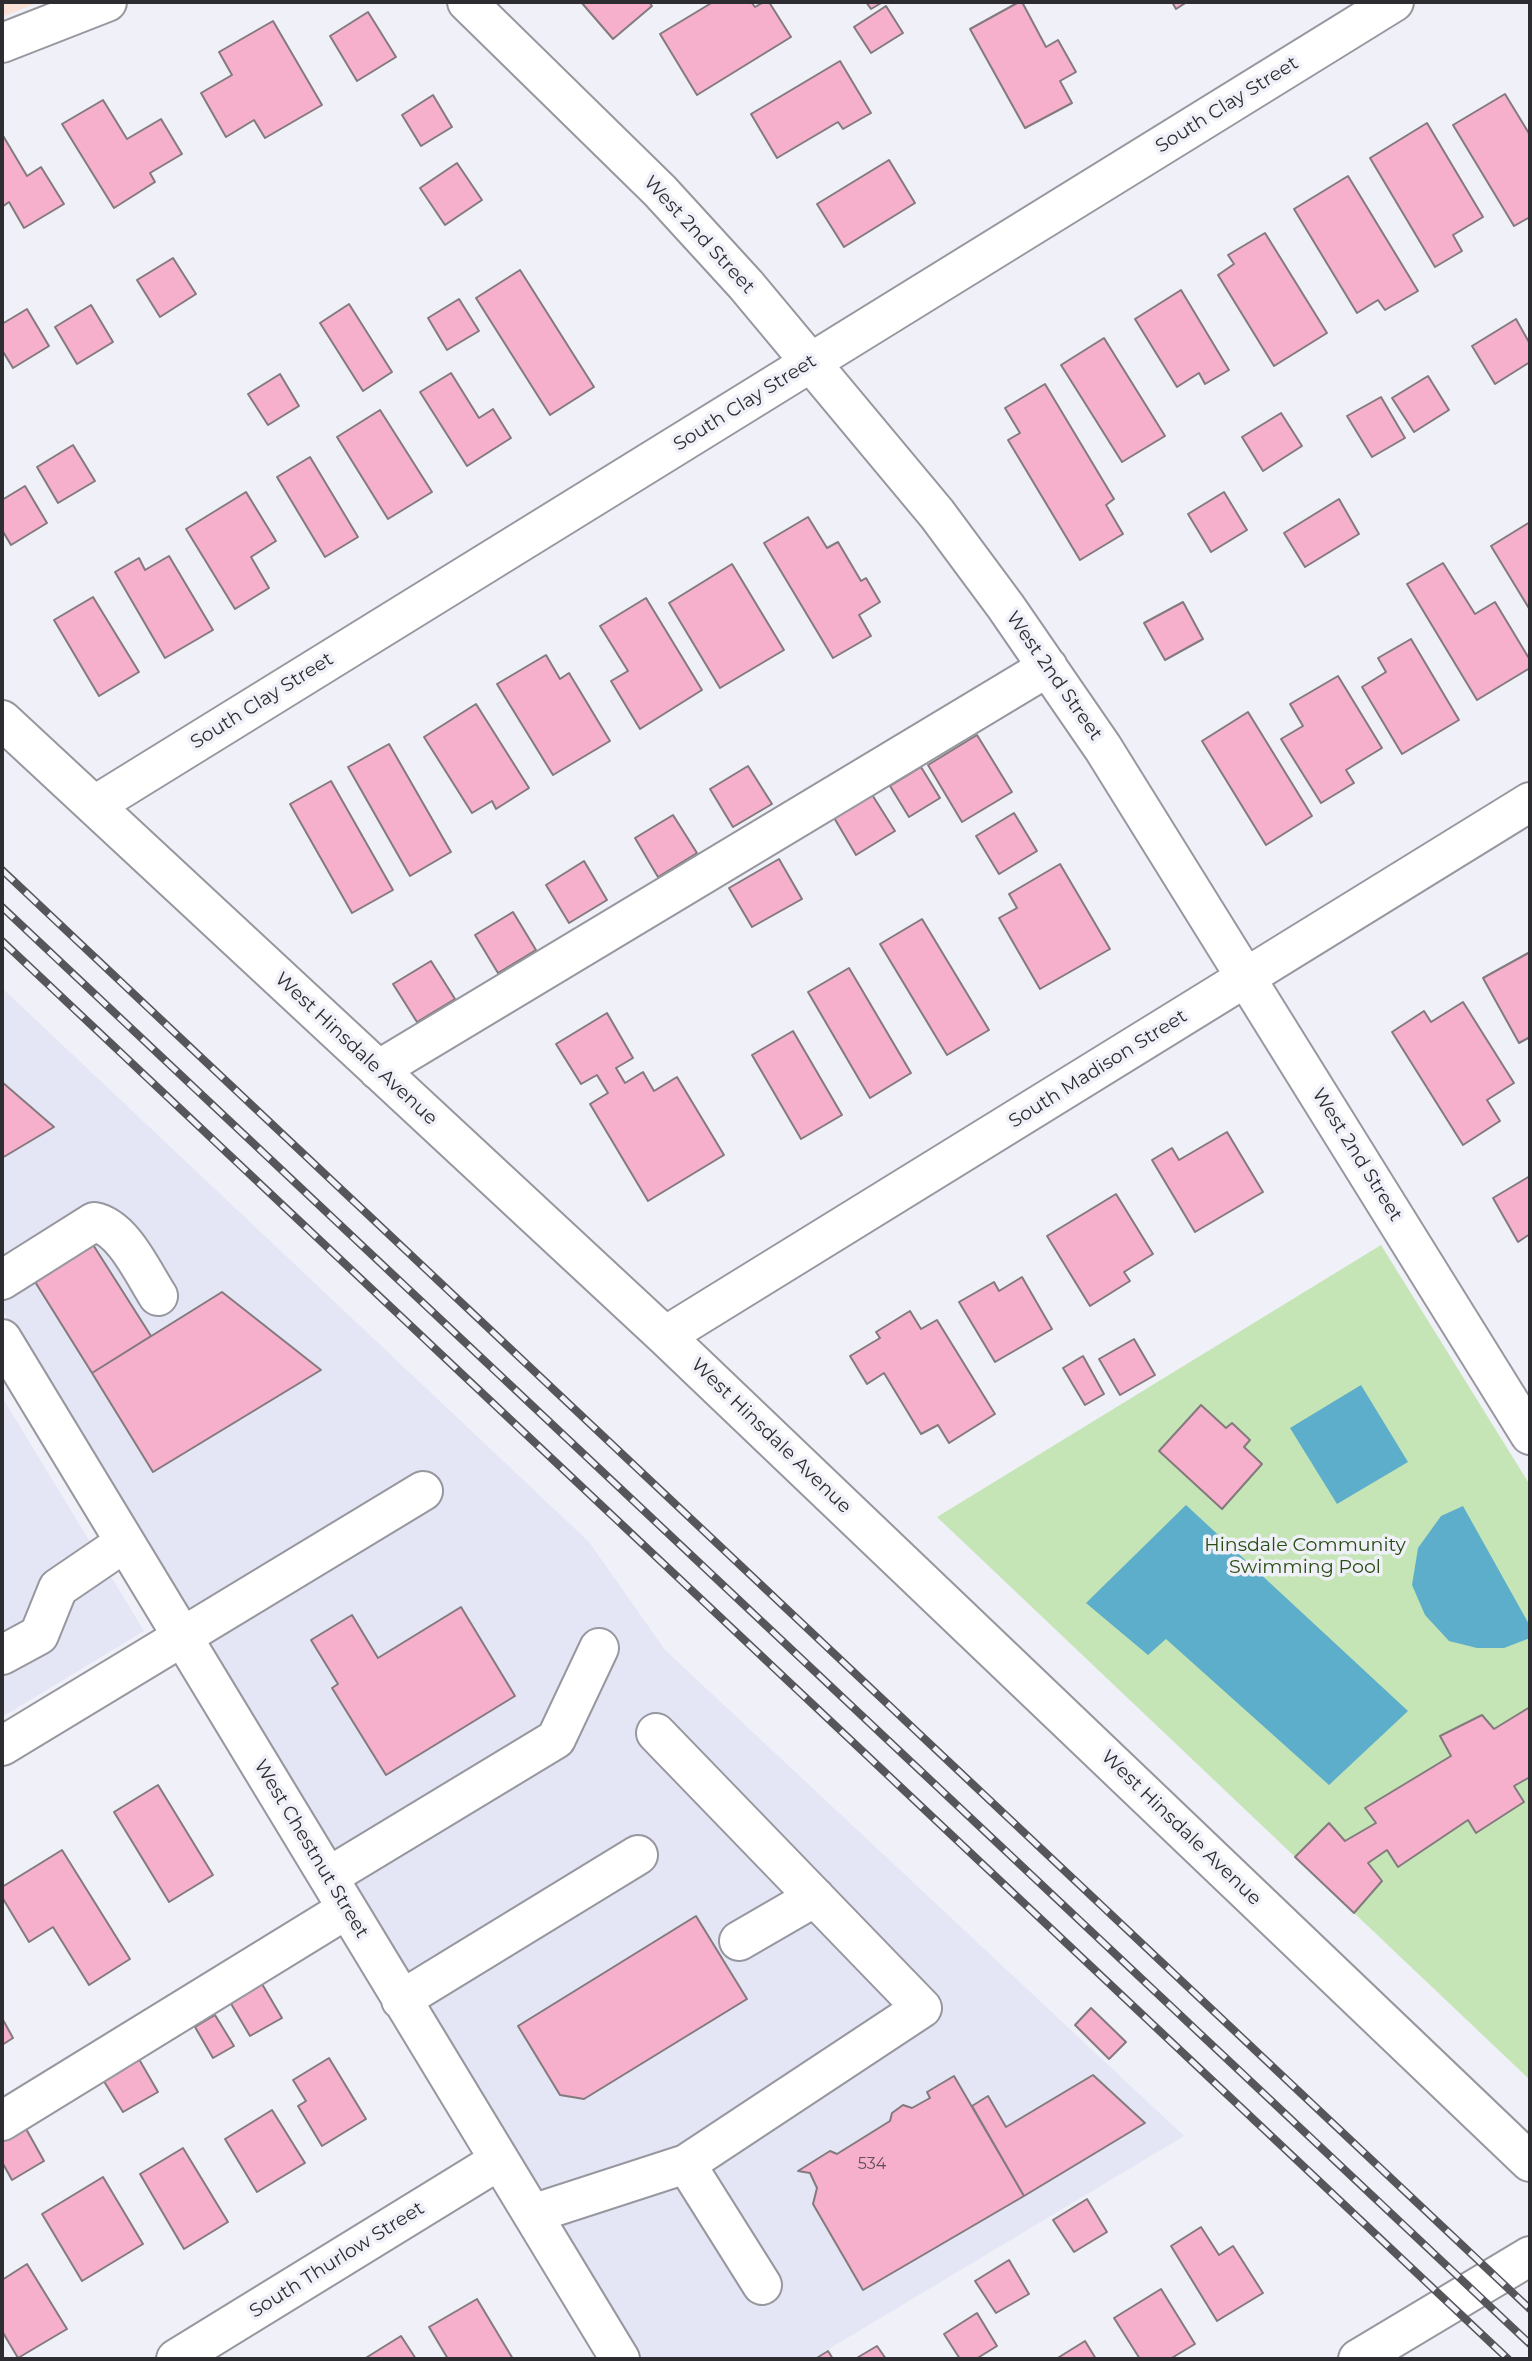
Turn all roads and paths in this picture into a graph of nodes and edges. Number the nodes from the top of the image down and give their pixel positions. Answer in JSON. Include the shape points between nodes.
{"nodes":[{"id":1,"x":467,"y":2,"type":"edge"},
{"id":2,"x":1394,"y":2,"type":"edge"},
{"id":3,"x":102,"y":3,"type":"edge"},
{"id":4,"x":2,"y":43,"type":"edge"},
{"id":5,"x":811,"y":361,"type":"junction"},
{"id":6,"x":1048,"y":667,"type":"junction"},
{"id":7,"x":2,"y":720,"type":"edge"},
{"id":8,"x":1530,"y":802,"type":"edge"},
{"id":9,"x":95,"y":805,"type":"junction"},
{"id":10,"x":1247,"y":977,"type":"junction"},
{"id":11,"x":378,"y":1070,"type":"junction"},
{"id":12,"x":2,"y":1280,"type":"edge"},
{"id":13,"x":158,"y":1296,"type":"dead end"},
{"id":14,"x":666,"y":1336,"type":"junction"},
{"id":15,"x":2,"y":1339,"type":"edge"},
{"id":16,"x":1530,"y":1435,"type":"edge"},
{"id":17,"x":423,"y":1491,"type":"dead end"},
{"id":18,"x":124,"y":1543,"type":"junction"},
{"id":19,"x":181,"y":1636,"type":"junction"},
{"id":20,"x":599,"y":1648,"type":"dead end"},
{"id":21,"x":2,"y":1655,"type":"edge"},
{"id":22,"x":656,"y":1733,"type":"dead end"},
{"id":23,"x":2,"y":1746,"type":"edge"},
{"id":24,"x":638,"y":1855,"type":"dead end"},
{"id":25,"x":337,"y":1893,"type":"junction"},
{"id":26,"x":815,"y":1897,"type":"junction"},
{"id":27,"x":739,"y":1941,"type":"dead end"},
{"id":28,"x":401,"y":2000,"type":"junction"},
{"id":29,"x":2,"y":2121,"type":"edge"},
{"id":30,"x":498,"y":2161,"type":"junction"},
{"id":31,"x":1530,"y":2162,"type":"edge"},
{"id":32,"x":686,"y":2164,"type":"junction"},
{"id":33,"x":532,"y":2214,"type":"junction"},
{"id":34,"x":1530,"y":2256,"type":"edge"},
{"id":35,"x":762,"y":2285,"type":"dead end"},
{"id":36,"x":176,"y":2359,"type":"edge"},
{"id":37,"x":620,"y":2359,"type":"edge"},
{"id":38,"x":1358,"y":2359,"type":"edge"}],
"edges":[{"from":1,"to":5,"type":"street","name":"West 2nd Street","via":[[660,191]]},
{"from":2,"to":5,"type":"street","name":"South Clay Street"},
{"from":3,"to":4,"type":"street"},
{"from":5,"to":6,"type":"street","name":"West 2nd Street","via":[[937,514]]},
{"from":5,"to":9,"type":"street","name":"South Clay Street"},
{"from":6,"to":10,"type":"street","name":"West 2nd Street"},
{"from":6,"to":11,"type":"street"},
{"from":7,"to":9,"type":"street","name":"West Hinsdale Avenue"},
{"from":8,"to":10,"type":"street","name":"South Madison Street"},
{"from":9,"to":11,"type":"street","name":"West Hinsdale Avenue"},
{"from":10,"to":14,"type":"street","name":"South Madison Street"},
{"from":10,"to":16,"type":"street","name":"West 2nd Street"},
{"from":11,"to":14,"type":"street","name":"West Hinsdale Avenue"},
{"from":12,"to":13,"type":"street","via":[[94,1223],[117,1233]]},
{"from":14,"to":31,"type":"street","name":"West Hinsdale Avenue"},
{"from":15,"to":18,"type":"street","name":"West Chestnut Street"},
{"from":17,"to":19,"type":"street"},
{"from":18,"to":19,"type":"street","name":"West Chestnut Street"},
{"from":18,"to":21,"type":"street","via":[[58,1588],[39,1635]]},
{"from":19,"to":23,"type":"street"},
{"from":19,"to":25,"type":"street","name":"West Chestnut Street"},
{"from":20,"to":25,"type":"street","via":[[556,1739]]},
{"from":22,"to":26,"type":"street"},
{"from":24,"to":28,"type":"street"},
{"from":25,"to":28,"type":"street","name":"West Chestnut Street"},
{"from":25,"to":29,"type":"street"},
{"from":26,"to":27,"type":"street"},
{"from":26,"to":32,"type":"street","via":[[922,2008]]},
{"from":28,"to":30,"type":"street","name":"West Chestnut Street"},
{"from":30,"to":33,"type":"street","name":"West Chestnut Street"},
{"from":30,"to":36,"type":"street","name":"South Thurlow Street"},
{"from":32,"to":33,"type":"street"},
{"from":32,"to":35,"type":"street"},
{"from":33,"to":37,"type":"street","name":"West Chestnut Street"},
{"from":34,"to":38,"type":"street"}]}
